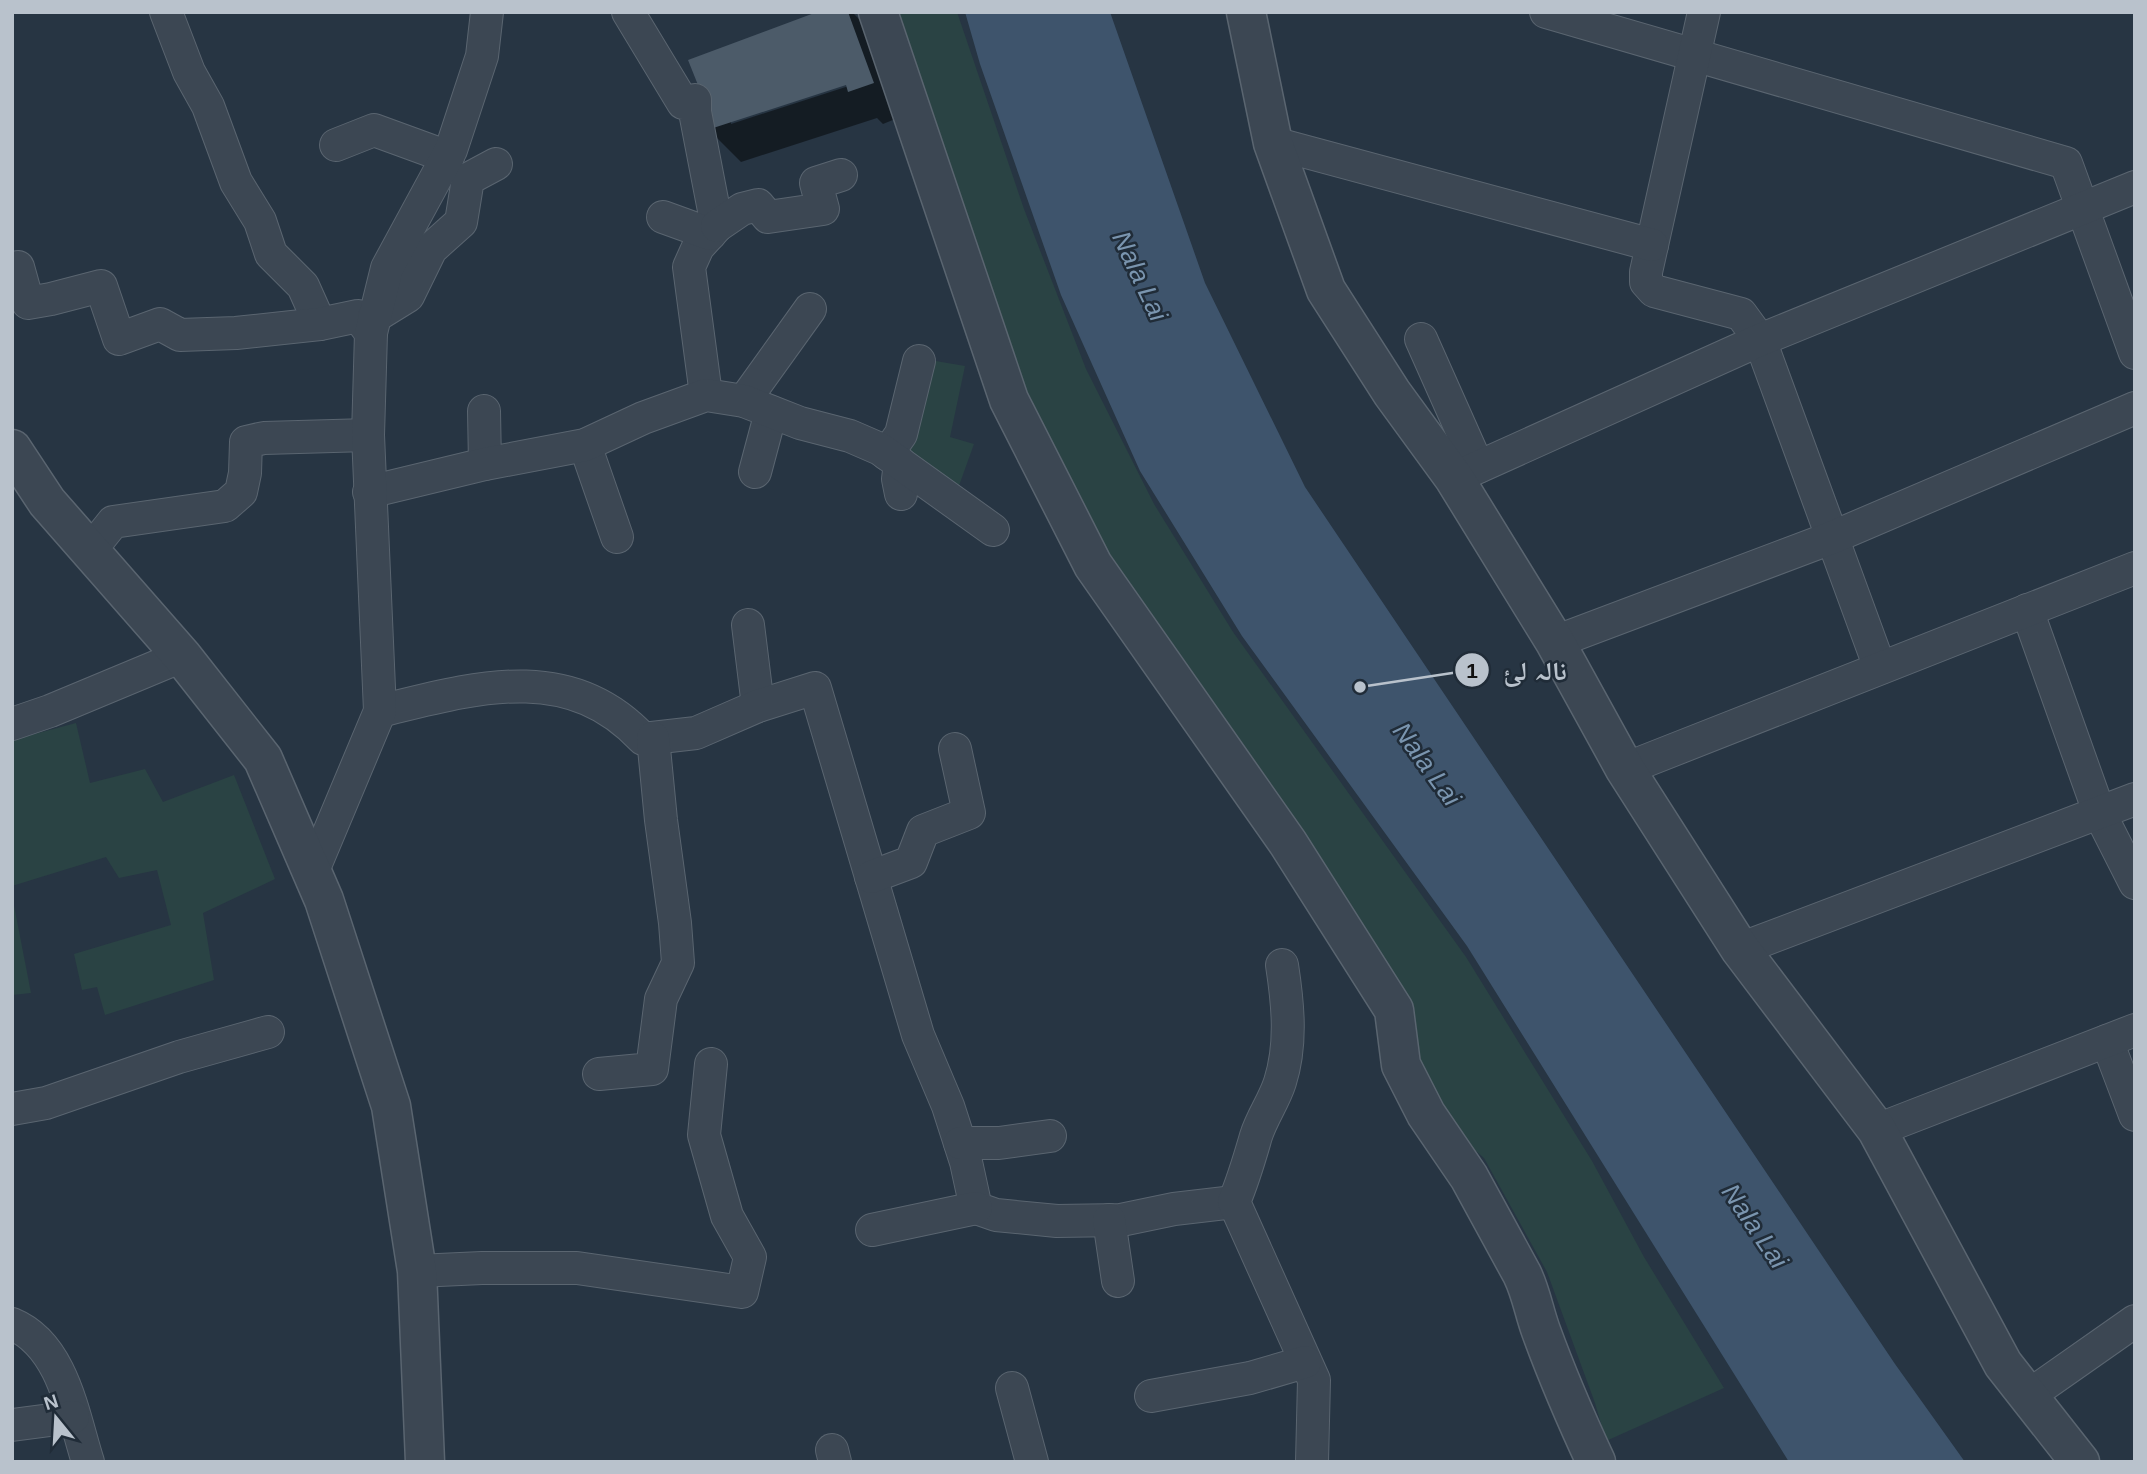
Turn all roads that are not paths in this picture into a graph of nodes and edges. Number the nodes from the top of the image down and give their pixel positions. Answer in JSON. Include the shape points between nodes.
{"nodes":[{"id":1,"x":166,"y":12,"type":"edge"},
{"id":2,"x":487,"y":12,"type":"edge"},
{"id":3,"x":628,"y":12,"type":"edge"},
{"id":4,"x":878,"y":12,"type":"edge"},
{"id":5,"x":1246,"y":12,"type":"edge"},
{"id":6,"x":1546,"y":12,"type":"edge"},
{"id":7,"x":1704,"y":12,"type":"edge"},
{"id":8,"x":1694,"y":55,"type":"junction"},
{"id":9,"x":1273,"y":143,"type":"junction"},
{"id":10,"x":336,"y":145,"type":"dead end"},
{"id":11,"x":448,"y":157,"type":"junction"},
{"id":12,"x":496,"y":164,"type":"dead end"},
{"id":13,"x":841,"y":174,"type":"dead end"},
{"id":14,"x":2135,"y":187,"type":"edge"},
{"id":15,"x":2083,"y":209,"type":"junction"},
{"id":16,"x":663,"y":217,"type":"dead end"},
{"id":17,"x":714,"y":230,"type":"junction"},
{"id":18,"x":1652,"y":246,"type":"junction"},
{"id":19,"x":12,"y":269,"type":"edge"},
{"id":20,"x":810,"y":309,"type":"dead end"},
{"id":21,"x":320,"y":324,"type":"junction"},
{"id":22,"x":372,"y":325,"type":"junction"},
{"id":23,"x":1421,"y":339,"type":"dead end"},
{"id":24,"x":1760,"y":340,"type":"junction"},
{"id":25,"x":2135,"y":353,"type":"edge"},
{"id":26,"x":919,"y":361,"type":"dead end"},
{"id":27,"x":706,"y":395,"type":"junction"},
{"id":28,"x":758,"y":406,"type":"junction"},
{"id":29,"x":2135,"y":408,"type":"edge"},
{"id":30,"x":484,"y":411,"type":"dead end"},
{"id":31,"x":368,"y":435,"type":"junction"},
{"id":32,"x":585,"y":445,"type":"junction"},
{"id":33,"x":12,"y":449,"type":"edge"},
{"id":34,"x":893,"y":458,"type":"junction"},
{"id":35,"x":485,"y":464,"type":"junction"},
{"id":36,"x":755,"y":472,"type":"dead end"},
{"id":37,"x":1466,"y":473,"type":"junction"},
{"id":38,"x":369,"y":492,"type":"junction"},
{"id":39,"x":901,"y":494,"type":"dead end"},
{"id":40,"x":993,"y":530,"type":"dead end"},
{"id":41,"x":617,"y":537,"type":"dead end"},
{"id":42,"x":1831,"y":538,"type":"junction"},
{"id":43,"x":87,"y":547,"type":"junction"},
{"id":44,"x":2135,"y":568,"type":"edge"},
{"id":45,"x":2027,"y":610,"type":"junction"},
{"id":46,"x":748,"y":625,"type":"dead end"},
{"id":47,"x":1555,"y":642,"type":"junction"},
{"id":48,"x":182,"y":656,"type":"junction"},
{"id":49,"x":1880,"y":668,"type":"junction"},
{"id":50,"x":758,"y":706,"type":"junction"},
{"id":51,"x":380,"y":711,"type":"junction"},
{"id":52,"x":12,"y":724,"type":"edge"},
{"id":53,"x":653,"y":738,"type":"junction"},
{"id":54,"x":955,"y":749,"type":"dead end"},
{"id":55,"x":1625,"y":769,"type":"junction"},
{"id":56,"x":2135,"y":799,"type":"edge"},
{"id":57,"x":2099,"y":812,"type":"junction"},
{"id":58,"x":312,"y":873,"type":"junction"},
{"id":59,"x":871,"y":877,"type":"junction"},
{"id":60,"x":2135,"y":883,"type":"edge"},
{"id":61,"x":1740,"y":949,"type":"junction"},
{"id":62,"x":1282,"y":965,"type":"dead end"},
{"id":63,"x":268,"y":1032,"type":"dead end"},
{"id":64,"x":2121,"y":1035,"type":"edge"},
{"id":65,"x":711,"y":1064,"type":"dead end"},
{"id":66,"x":599,"y":1074,"type":"dead end"},
{"id":67,"x":12,"y":1109,"type":"edge"},
{"id":68,"x":2135,"y":1115,"type":"edge"},
{"id":69,"x":1877,"y":1130,"type":"junction"},
{"id":70,"x":1050,"y":1136,"type":"dead end"},
{"id":71,"x":960,"y":1143,"type":"junction"},
{"id":72,"x":1234,"y":1202,"type":"junction"},
{"id":73,"x":976,"y":1208,"type":"junction"},
{"id":74,"x":1109,"y":1220,"type":"junction"},
{"id":75,"x":872,"y":1230,"type":"dead end"},
{"id":76,"x":417,"y":1271,"type":"junction"},
{"id":77,"x":1118,"y":1281,"type":"dead end"},
{"id":78,"x":14,"y":1315,"type":"edge"},
{"id":79,"x":2135,"y":1321,"type":"edge"},
{"id":80,"x":1306,"y":1362,"type":"junction"},
{"id":81,"x":1012,"y":1388,"type":"dead end"},
{"id":82,"x":1152,"y":1396,"type":"dead end"},
{"id":83,"x":2028,"y":1396,"type":"junction"},
{"id":84,"x":74,"y":1417,"type":"junction"},
{"id":85,"x":12,"y":1425,"type":"edge"},
{"id":86,"x":88,"y":1462,"type":"edge"},
{"id":87,"x":425,"y":1462,"type":"edge"},
{"id":88,"x":1032,"y":1462,"type":"edge"},
{"id":89,"x":1312,"y":1462,"type":"edge"},
{"id":90,"x":1596,"y":1462,"type":"edge"},
{"id":91,"x":2080,"y":1462,"type":"edge"}],
"edges":[{"from":1,"to":21,"type":"street","via":[[271,254],[303,286]]},
{"from":2,"to":11,"type":"street","via":[[482,56]]},
{"from":3,"to":17,"type":"street","via":[[684,103],[695,100]]},
{"from":4,"to":90,"type":"street","via":[[1009,400],[1093,565],[1288,843],[1394,1010],[1401,1065],[1522,1274],[1539,1328]]},
{"from":5,"to":9,"type":"street"},
{"from":6,"to":8,"type":"street"},
{"from":7,"to":8,"type":"street"},
{"from":8,"to":15,"type":"street","via":[[2066,163]]},
{"from":8,"to":18,"type":"street"},
{"from":9,"to":18,"type":"street"},
{"from":9,"to":37,"type":"street","via":[[1326,290],[1392,393]]},
{"from":10,"to":11,"type":"street","via":[[374,130]]},
{"from":11,"to":22,"type":"street","via":[[387,268]]},
{"from":12,"to":22,"type":"street","via":[[468,179],[461,222],[431,249],[408,296]]},
{"from":13,"to":17,"type":"street","via":[[816,183],[823,209],[768,217],[758,205],[742,209]]},
{"from":14,"to":15,"type":"street"},
{"from":15,"to":24,"type":"street"},
{"from":15,"to":25,"type":"street"},
{"from":16,"to":17,"type":"street"},
{"from":17,"to":27,"type":"street","via":[[698,247],[689,267]]},
{"from":18,"to":24,"type":"street","via":[[1646,282],[1654,291],[1741,314]]},
{"from":19,"to":21,"type":"street","via":[[18,267],[28,303],[101,286],[119,339],[160,324],[180,335]]},
{"from":20,"to":28,"type":"street"},
{"from":21,"to":22,"type":"street","via":[[358,316]]},
{"from":22,"to":31,"type":"street"},
{"from":23,"to":37,"type":"street"},
{"from":24,"to":37,"type":"street"},
{"from":24,"to":42,"type":"street"},
{"from":26,"to":34,"type":"street"},
{"from":27,"to":28,"type":"street"},
{"from":27,"to":32,"type":"street"},
{"from":28,"to":34,"type":"street","via":[[850,436]]},
{"from":28,"to":36,"type":"street"},
{"from":29,"to":42,"type":"street"},
{"from":30,"to":35,"type":"street"},
{"from":31,"to":38,"type":"street"},
{"from":31,"to":43,"type":"street","via":[[246,442],[241,492],[225,506],[113,522]]},
{"from":32,"to":35,"type":"street"},
{"from":32,"to":41,"type":"street"},
{"from":33,"to":43,"type":"street","via":[[47,502]]},
{"from":34,"to":39,"type":"street"},
{"from":34,"to":40,"type":"street"},
{"from":35,"to":38,"type":"street"},
{"from":37,"to":47,"type":"street"},
{"from":38,"to":51,"type":"street"},
{"from":42,"to":47,"type":"street"},
{"from":42,"to":49,"type":"street"},
{"from":43,"to":48,"type":"street"},
{"from":44,"to":45,"type":"street"},
{"from":45,"to":49,"type":"street"},
{"from":45,"to":57,"type":"street"},
{"from":46,"to":50,"type":"street"},
{"from":47,"to":55,"type":"street"},
{"from":48,"to":52,"type":"street"},
{"from":48,"to":58,"type":"street","via":[[263,759]]},
{"from":49,"to":55,"type":"street"},
{"from":50,"to":53,"type":"street","via":[[696,733]]},
{"from":50,"to":59,"type":"street","via":[[815,688]]},
{"from":51,"to":53,"type":"street","via":[[481,689],[530,686],[600,703],[627,721],[643,739]]},
{"from":51,"to":58,"type":"street"},
{"from":53,"to":66,"type":"street","via":[[678,963],[661,999],[652,1069]]},
{"from":54,"to":59,"type":"street","via":[[969,813],[923,831],[911,862]]},
{"from":55,"to":61,"type":"street"},
{"from":56,"to":57,"type":"street"},
{"from":57,"to":60,"type":"street"},
{"from":57,"to":61,"type":"street"},
{"from":58,"to":76,"type":"street","via":[[391,1106]]},
{"from":59,"to":71,"type":"street","via":[[918,1035]]},
{"from":61,"to":69,"type":"street"},
{"from":62,"to":72,"type":"street","via":[[1288,1042],[1280,1082]]},
{"from":63,"to":67,"type":"street","via":[[178,1057],[46,1103]]},
{"from":64,"to":68,"type":"street"},
{"from":64,"to":69,"type":"street"},
{"from":65,"to":76,"type":"street","via":[[705,1135],[727,1216],[750,1257],[742,1292],[577,1268]]},
{"from":69,"to":83,"type":"street","via":[[2003,1364]]},
{"from":70,"to":71,"type":"street"},
{"from":71,"to":73,"type":"street"},
{"from":72,"to":74,"type":"street"},
{"from":72,"to":80,"type":"street"},
{"from":73,"to":74,"type":"street","via":[[996,1215],[1057,1221]]},
{"from":73,"to":75,"type":"street"},
{"from":74,"to":77,"type":"street"},
{"from":76,"to":87,"type":"street"},
{"from":78,"to":84,"type":"street","via":[[57,1367]]},
{"from":79,"to":83,"type":"street"},
{"from":80,"to":82,"type":"street","via":[[1250,1378]]},
{"from":80,"to":89,"type":"street","via":[[1314,1380]]},
{"from":81,"to":88,"type":"street"},
{"from":83,"to":91,"type":"street"},
{"from":84,"to":85,"type":"street"},
{"from":84,"to":86,"type":"street"}]}
